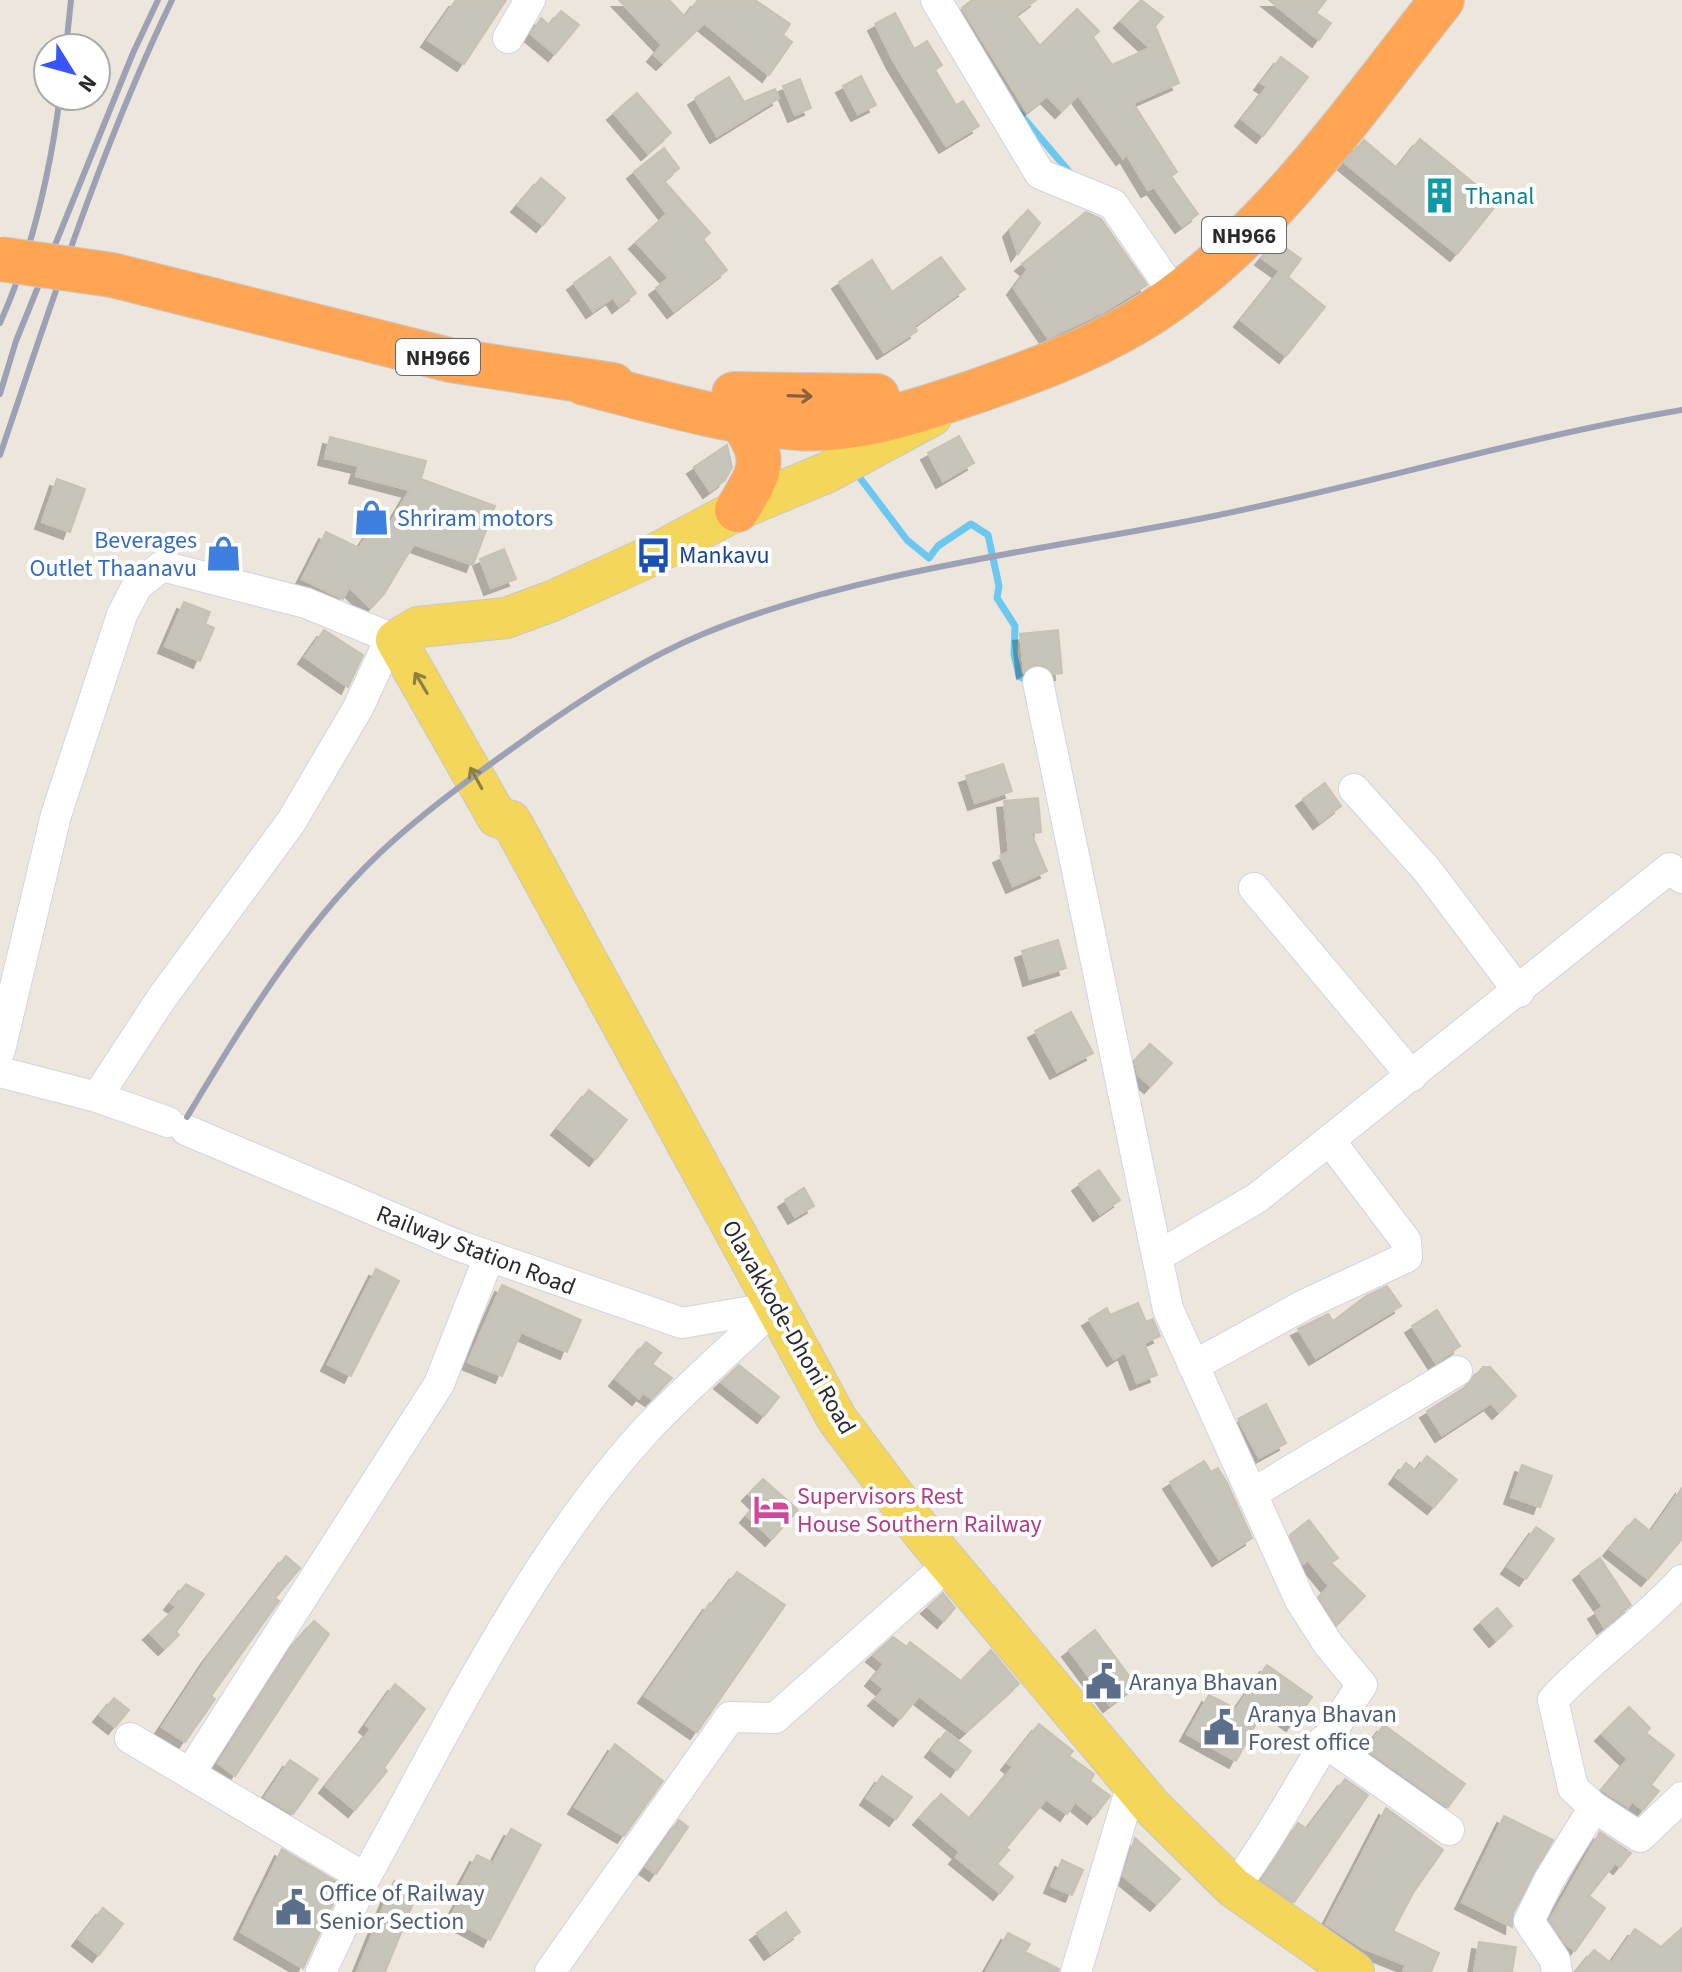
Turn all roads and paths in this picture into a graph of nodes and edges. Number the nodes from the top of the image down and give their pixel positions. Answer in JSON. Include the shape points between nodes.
{"nodes":[{"id":1,"x":530,"y":0,"type":"edge"},
{"id":2,"x":936,"y":0,"type":"edge"},
{"id":3,"x":1442,"y":0,"type":"edge"},
{"id":4,"x":508,"y":38,"type":"dead end"},
{"id":5,"x":0,"y":259,"type":"edge"},
{"id":6,"x":1176,"y":296,"type":"junction"},
{"id":7,"x":584,"y":383,"type":"junction"},
{"id":8,"x":983,"y":389,"type":"junction"},
{"id":9,"x":740,"y":419,"type":"junction"},
{"id":10,"x":737,"y":510,"type":"junction"},
{"id":11,"x":407,"y":634,"type":"junction"},
{"id":12,"x":1038,"y":682,"type":"dead end"},
{"id":13,"x":1354,"y":789,"type":"dead end"},
{"id":14,"x":1678,"y":868,"type":"edge"},
{"id":15,"x":1254,"y":888,"type":"dead end"},
{"id":16,"x":1519,"y":992,"type":"junction"},
{"id":17,"x":0,"y":1050,"type":"edge"},
{"id":18,"x":0,"y":1072,"type":"edge"},
{"id":19,"x":1412,"y":1076,"type":"junction"},
{"id":20,"x":97,"y":1097,"type":"junction"},
{"id":21,"x":1331,"y":1142,"type":"junction"},
{"id":22,"x":1158,"y":1256,"type":"junction"},
{"id":23,"x":489,"y":1257,"type":"junction"},
{"id":24,"x":775,"y":1307,"type":"junction"},
{"id":25,"x":1193,"y":1366,"type":"junction"},
{"id":26,"x":1457,"y":1371,"type":"dead end"},
{"id":27,"x":1253,"y":1493,"type":"junction"},
{"id":28,"x":949,"y":1564,"type":"junction"},
{"id":29,"x":1682,"y":1580,"type":"edge"},
{"id":30,"x":130,"y":1738,"type":"dead end"},
{"id":31,"x":1323,"y":1741,"type":"junction"},
{"id":32,"x":190,"y":1773,"type":"junction"},
{"id":33,"x":1132,"y":1784,"type":"junction"},
{"id":34,"x":1682,"y":1797,"type":"edge"},
{"id":35,"x":1594,"y":1807,"type":"junction"},
{"id":36,"x":1449,"y":1830,"type":"dead end"},
{"id":37,"x":365,"y":1878,"type":"junction"},
{"id":38,"x":1234,"y":1888,"type":"junction"},
{"id":39,"x":321,"y":1972,"type":"edge"},
{"id":40,"x":550,"y":1972,"type":"edge"},
{"id":41,"x":1076,"y":1972,"type":"edge"},
{"id":42,"x":1354,"y":1972,"type":"edge"},
{"id":43,"x":1557,"y":1972,"type":"edge"}],
"edges":[{"from":1,"to":4,"type":"street"},
{"from":2,"to":6,"type":"street","via":[[1040,174],[1113,204]]},
{"from":3,"to":6,"type":"highway","number":"NH966","via":[[1308,168],[1221,258]]},
{"from":5,"to":7,"type":"highway","number":"NH966","bridge":true,"via":[[126,277],[450,360]]},
{"from":6,"to":8,"type":"highway","number":"NH966","via":[[1073,357]]},
{"from":7,"to":8,"type":"highway","number":"NH966","one_way":true,"via":[[852,398]]},
{"from":7,"to":9,"type":"highway","number":"NH966"},
{"from":8,"to":9,"type":"highway","number":"NH966","via":[[853,426],[798,428]]},
{"from":8,"to":10,"type":"main road","via":[[828,472]]},
{"from":9,"to":10,"type":"highway","via":[[761,455],[758,476]]},
{"from":10,"to":11,"type":"main road","via":[[653,555],[517,614]]},
{"from":11,"to":17,"type":"street","via":[[162,566],[137,586],[122,615],[56,815]]},
{"from":11,"to":20,"type":"street","via":[[385,650],[358,708],[291,822],[161,999]]},
{"from":11,"to":24,"type":"main road","name":"Olavakkode-Dhoni Road","via":[[497,817],[511,821]]},
{"from":12,"to":22,"type":"street"},
{"from":13,"to":16,"type":"street","via":[[1427,870]]},
{"from":14,"to":16,"type":"street"},
{"from":15,"to":19,"type":"street"},
{"from":16,"to":19,"type":"street"},
{"from":18,"to":20,"type":"street","name":"Railway Station Road"},
{"from":19,"to":21,"type":"street"},
{"from":20,"to":23,"type":"street","name":"Railway Station Road"},
{"from":21,"to":22,"type":"street","via":[[1257,1198]]},
{"from":21,"to":25,"type":"street","via":[[1406,1241],[1407,1257]]},
{"from":22,"to":25,"type":"street","via":[[1168,1309]]},
{"from":23,"to":24,"type":"street","name":"Railway Station Road","via":[[682,1323]]},
{"from":23,"to":32,"type":"street","via":[[439,1384]]},
{"from":24,"to":28,"type":"main road","name":"Olavakkode-Dhoni Road","via":[[837,1419]]},
{"from":24,"to":37,"type":"street","via":[[648,1429],[580,1515],[520,1599]]},
{"from":25,"to":27,"type":"street"},
{"from":26,"to":27,"type":"street"},
{"from":27,"to":31,"type":"street","via":[[1300,1600],[1362,1685]]},
{"from":28,"to":33,"type":"main road","name":"Olavakkode-Dhoni Road"},
{"from":28,"to":40,"type":"street","via":[[775,1718],[730,1717]]},
{"from":29,"to":35,"type":"street","via":[[1553,1700],[1573,1788]]},
{"from":30,"to":32,"type":"street"},
{"from":31,"to":36,"type":"street"},
{"from":31,"to":38,"type":"street","via":[[1273,1835]]},
{"from":32,"to":37,"type":"street"},
{"from":33,"to":38,"type":"main road","name":"Olavakkode-Dhoni Road"},
{"from":33,"to":41,"type":"street"},
{"from":34,"to":35,"type":"street","via":[[1640,1837]]},
{"from":35,"to":43,"type":"street","via":[[1529,1921],[1555,1960]]},
{"from":37,"to":39,"type":"street"},
{"from":38,"to":42,"type":"main road","name":"Olavakkode-Dhoni Road"}]}
